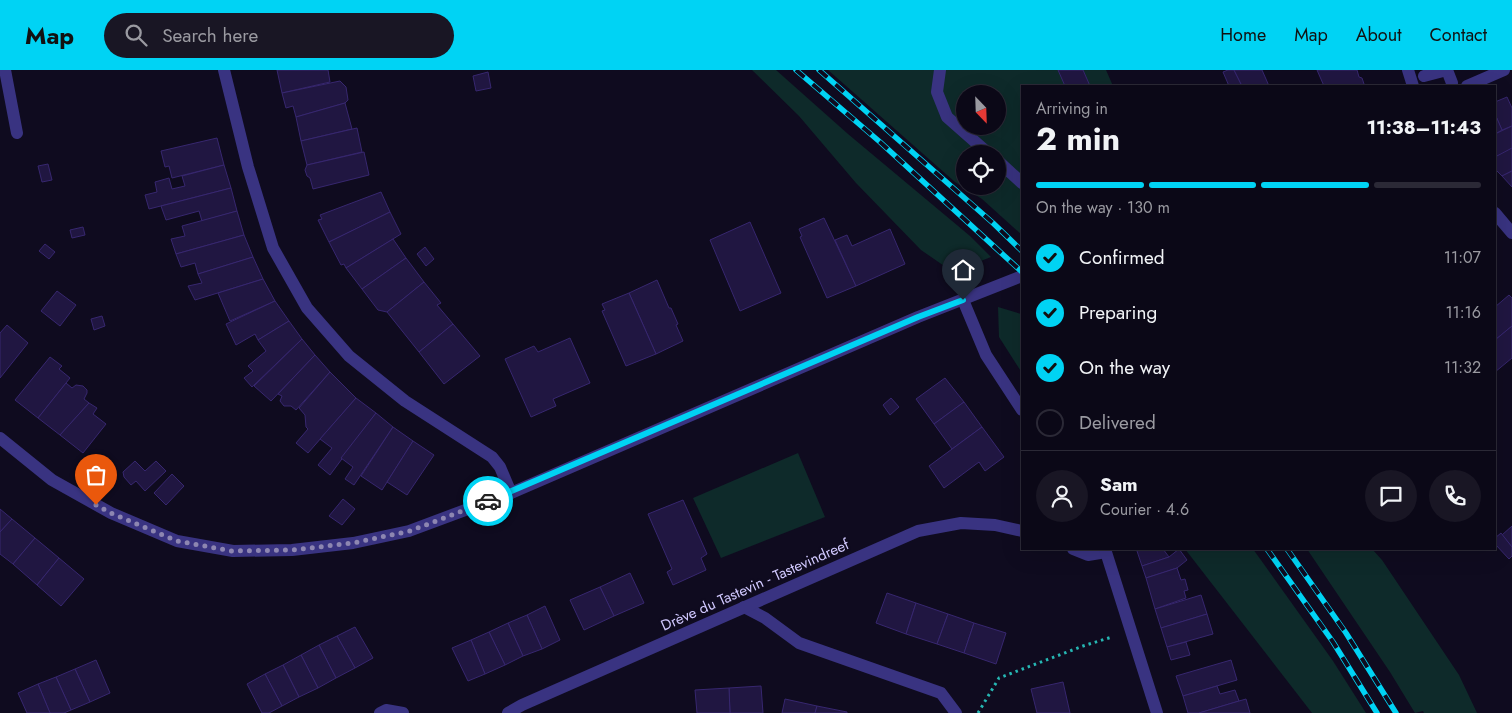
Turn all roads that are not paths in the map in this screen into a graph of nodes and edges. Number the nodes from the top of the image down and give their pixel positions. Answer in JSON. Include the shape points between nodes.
{"nodes":[{"id":1,"x":5,"y":70,"type":"edge"},
{"id":2,"x":224,"y":70,"type":"edge"},
{"id":3,"x":940,"y":70,"type":"edge"},
{"id":4,"x":1408,"y":70,"type":"edge"},
{"id":5,"x":1447,"y":70,"type":"edge"},
{"id":6,"x":1504,"y":70,"type":"edge"},
{"id":7,"x":1424,"y":76,"type":"dead end"},
{"id":8,"x":1452,"y":83,"type":"dead end"},
{"id":9,"x":1413,"y":85,"type":"edge"},
{"id":10,"x":1469,"y":85,"type":"edge"},
{"id":11,"x":17,"y":133,"type":"dead end"},
{"id":12,"x":979,"y":145,"type":"edge"},
{"id":13,"x":1006,"y":168,"type":"edge"},
{"id":14,"x":1021,"y":182,"type":"edge"},
{"id":15,"x":1496,"y":214,"type":"edge"},
{"id":16,"x":1512,"y":232,"type":"edge"},
{"id":17,"x":1017,"y":278,"type":"edge"},
{"id":18,"x":963,"y":300,"type":"junction"},
{"id":19,"x":1021,"y":408,"type":"edge"},
{"id":20,"x":0,"y":438,"type":"edge"},
{"id":21,"x":511,"y":493,"type":"junction"},
{"id":22,"x":1021,"y":531,"type":"edge"},
{"id":23,"x":1076,"y":550,"type":"edge"},
{"id":24,"x":1105,"y":550,"type":"edge"},
{"id":25,"x":744,"y":607,"type":"junction"},
{"id":26,"x":380,"y":713,"type":"edge"},
{"id":27,"x":402,"y":713,"type":"edge"},
{"id":28,"x":508,"y":713,"type":"edge"},
{"id":29,"x":956,"y":713,"type":"edge"},
{"id":30,"x":1158,"y":713,"type":"edge"}],
"edges":[{"from":1,"to":11,"type":"street"},
{"from":2,"to":21,"type":"street","via":[[248,167],[273,248],[307,308],[349,356],[405,400],[492,457]]},
{"from":3,"to":12,"type":"street","via":[[937,92],[947,117]]},
{"from":4,"to":9,"type":"street"},
{"from":5,"to":7,"type":"street"},
{"from":5,"to":8,"type":"street"},
{"from":6,"to":10,"type":"street"},
{"from":13,"to":14,"type":"street"},
{"from":15,"to":16,"type":"street"},
{"from":17,"to":18,"type":"street"},
{"from":18,"to":19,"type":"street","via":[[986,355]]},
{"from":18,"to":21,"type":"street"},
{"from":20,"to":21,"type":"street","via":[[52,480],[111,513],[177,541],[232,551],[292,550],[353,543],[410,531]]},
{"from":22,"to":25,"type":"street","name":"Drève du Tastevin - Tastevindreef","via":[[961,523],[918,532]]},
{"from":23,"to":24,"type":"street","via":[[1088,555]]},
{"from":24,"to":30,"type":"street"},
{"from":25,"to":28,"type":"street","name":"Drève du Tastevin - Tastevindreef"},
{"from":25,"to":29,"type":"street","via":[[799,643],[941,693]]},
{"from":26,"to":27,"type":"street","via":[[386,710]]}]}
